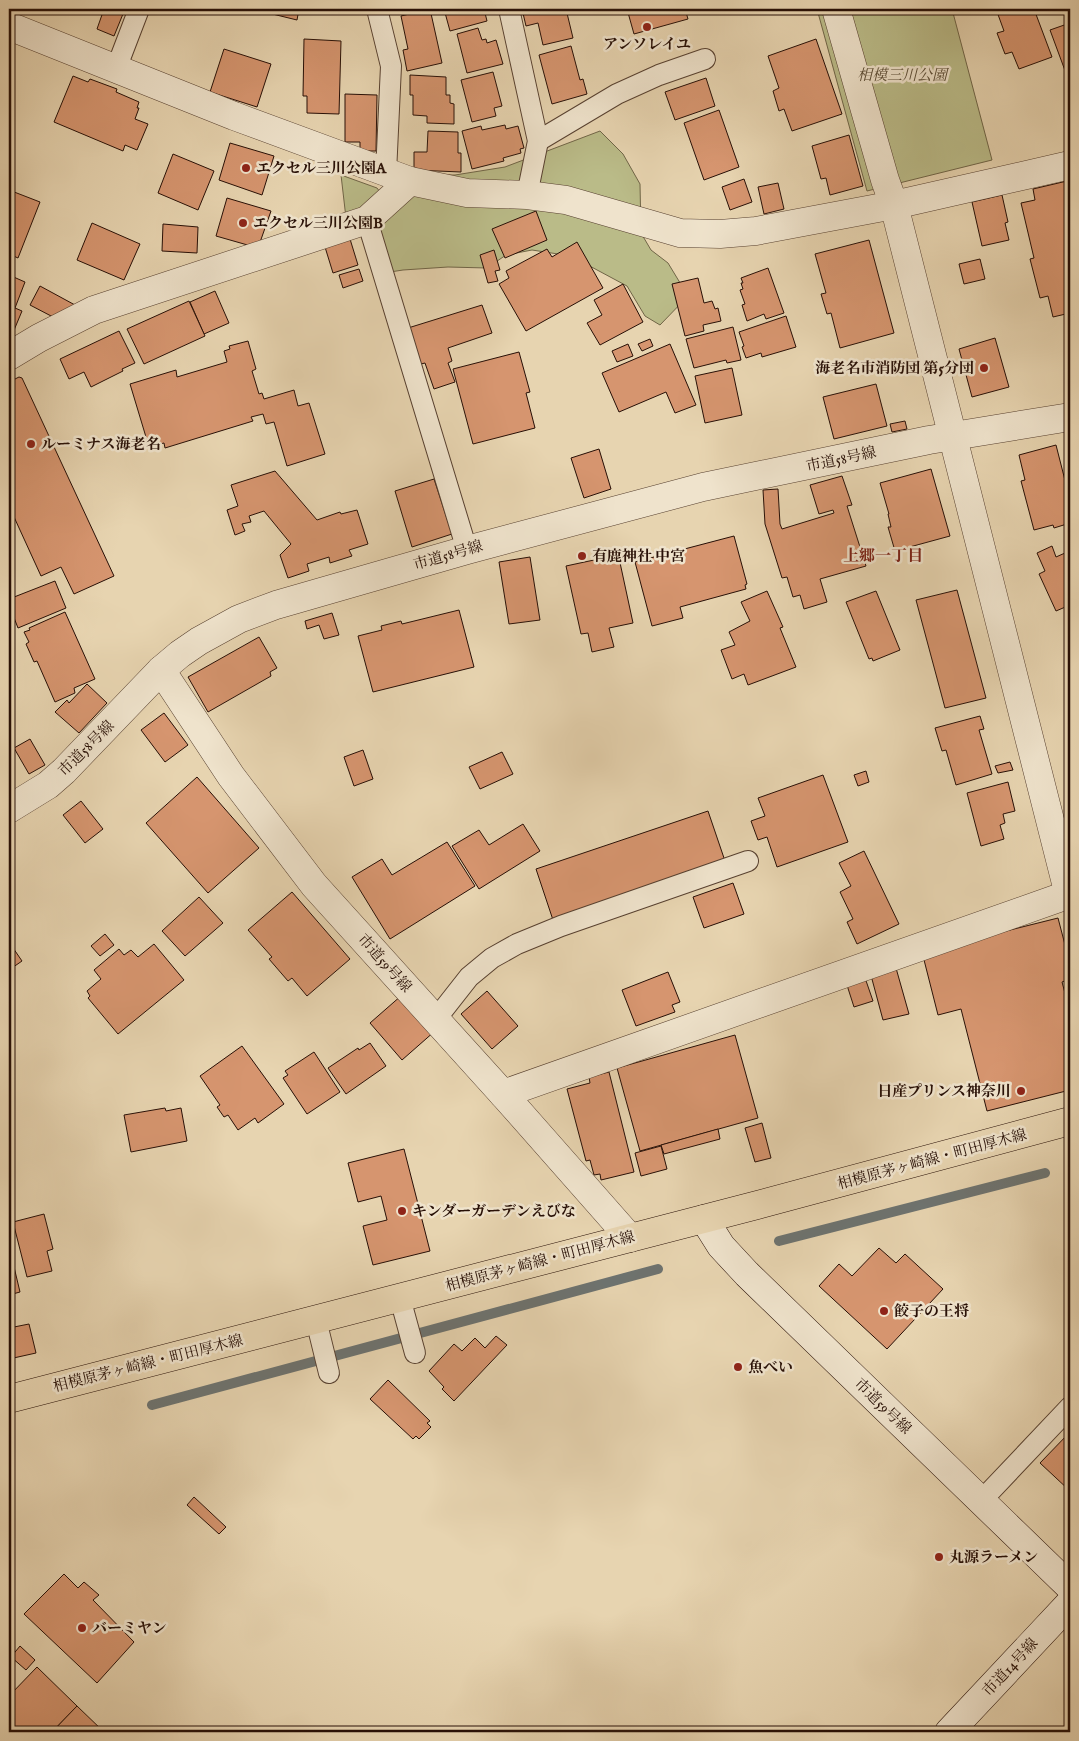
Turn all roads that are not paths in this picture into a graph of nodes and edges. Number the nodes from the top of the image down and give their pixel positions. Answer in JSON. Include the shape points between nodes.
{"nodes":[{"id":1,"x":139,"y":9,"type":"edge"},
{"id":2,"x":377,"y":9,"type":"edge"},
{"id":3,"x":509,"y":9,"type":"edge"},
{"id":4,"x":836,"y":9,"type":"edge"},
{"id":5,"x":9,"y":26,"type":"edge"},
{"id":6,"x":705,"y":59,"type":"dead end"},
{"id":7,"x":116,"y":69,"type":"junction"},
{"id":8,"x":538,"y":142,"type":"junction"},
{"id":9,"x":1070,"y":165,"type":"edge"},
{"id":10,"x":398,"y":177,"type":"junction"},
{"id":11,"x":527,"y":195,"type":"junction"},
{"id":12,"x":894,"y":205,"type":"junction"},
{"id":13,"x":367,"y":220,"type":"junction"},
{"id":14,"x":9,"y":356,"type":"edge"},
{"id":15,"x":1070,"y":416,"type":"edge"},
{"id":16,"x":953,"y":436,"type":"junction"},
{"id":17,"x":466,"y":550,"type":"junction"},
{"id":18,"x":161,"y":670,"type":"junction"},
{"id":19,"x":9,"y":809,"type":"edge"},
{"id":20,"x":748,"y":860,"type":"dead end"},
{"id":21,"x":1070,"y":896,"type":"edge"},
{"id":22,"x":436,"y":1020,"type":"junction"},
{"id":23,"x":504,"y":1094,"type":"junction"},
{"id":24,"x":1070,"y":1121,"type":"edge"},
{"id":25,"x":704,"y":1219,"type":"junction"},
{"id":26,"x":630,"y":1238,"type":"junction"},
{"id":27,"x":400,"y":1298,"type":"junction"},
{"id":28,"x":316,"y":1320,"type":"junction"},
{"id":29,"x":411,"y":1340,"type":"dead end"},
{"id":30,"x":329,"y":1373,"type":"dead end"},
{"id":31,"x":9,"y":1399,"type":"edge"},
{"id":32,"x":1070,"y":1408,"type":"edge"},
{"id":33,"x":981,"y":1501,"type":"junction"},
{"id":34,"x":1070,"y":1587,"type":"edge"},
{"id":35,"x":1070,"y":1602,"type":"edge"},
{"id":36,"x":949,"y":1732,"type":"edge"}],
"edges":[{"from":1,"to":7,"type":"lane"},
{"from":2,"to":10,"type":"lane","via":[[391,66]]},
{"from":3,"to":8,"type":"lane"},
{"from":4,"to":12,"type":"street"},
{"from":5,"to":7,"type":"street"},
{"from":6,"to":8,"type":"lane","via":[[617,94]]},
{"from":7,"to":10,"type":"street"},
{"from":8,"to":11,"type":"lane"},
{"from":9,"to":12,"type":"street"},
{"from":10,"to":11,"type":"street","via":[[467,193]]},
{"from":10,"to":13,"type":"street"},
{"from":11,"to":12,"type":"street","via":[[566,200],[680,233],[756,232]]},
{"from":12,"to":16,"type":"street"},
{"from":13,"to":14,"type":"street","via":[[94,310]]},
{"from":13,"to":17,"type":"lane"},
{"from":15,"to":16,"type":"street","name":"市道58号線"},
{"from":16,"to":17,"type":"street","name":"市道58号線","via":[[703,487]]},
{"from":16,"to":21,"type":"street"},
{"from":17,"to":18,"type":"street","name":"市道58号線","via":[[276,605],[239,619],[199,641]]},
{"from":18,"to":19,"type":"street","name":"市道58号線","via":[[64,771]]},
{"from":18,"to":22,"type":"street","name":"市道59号線","via":[[231,776],[314,885]]},
{"from":20,"to":22,"type":"lane","via":[[517,944],[492,958],[469,977]]},
{"from":21,"to":23,"type":"street"},
{"from":22,"to":23,"type":"street","name":"市道59号線"},
{"from":23,"to":26,"type":"street","name":"市道59号線"},
{"from":24,"to":25,"type":"main road","name":"相模原茅ヶ崎線・町田厚木線"},
{"from":25,"to":26,"type":"main road","name":"相模原茅ヶ崎線・町田厚木線"},
{"from":25,"to":33,"type":"street","name":"市道59号線","via":[[720,1246],[747,1274]]},
{"from":26,"to":27,"type":"main road","name":"相模原茅ヶ崎線・町田厚木線"},
{"from":27,"to":28,"type":"main road","name":"相模原茅ヶ崎線・町田厚木線"},
{"from":27,"to":29,"type":"lane"},
{"from":28,"to":30,"type":"lane"},
{"from":28,"to":31,"type":"main road","name":"相模原茅ヶ崎線・町田厚木線"},
{"from":32,"to":33,"type":"lane"},
{"from":33,"to":34,"type":"street","name":"市道59号線"},
{"from":35,"to":36,"type":"street","name":"市道14号線"}]}
